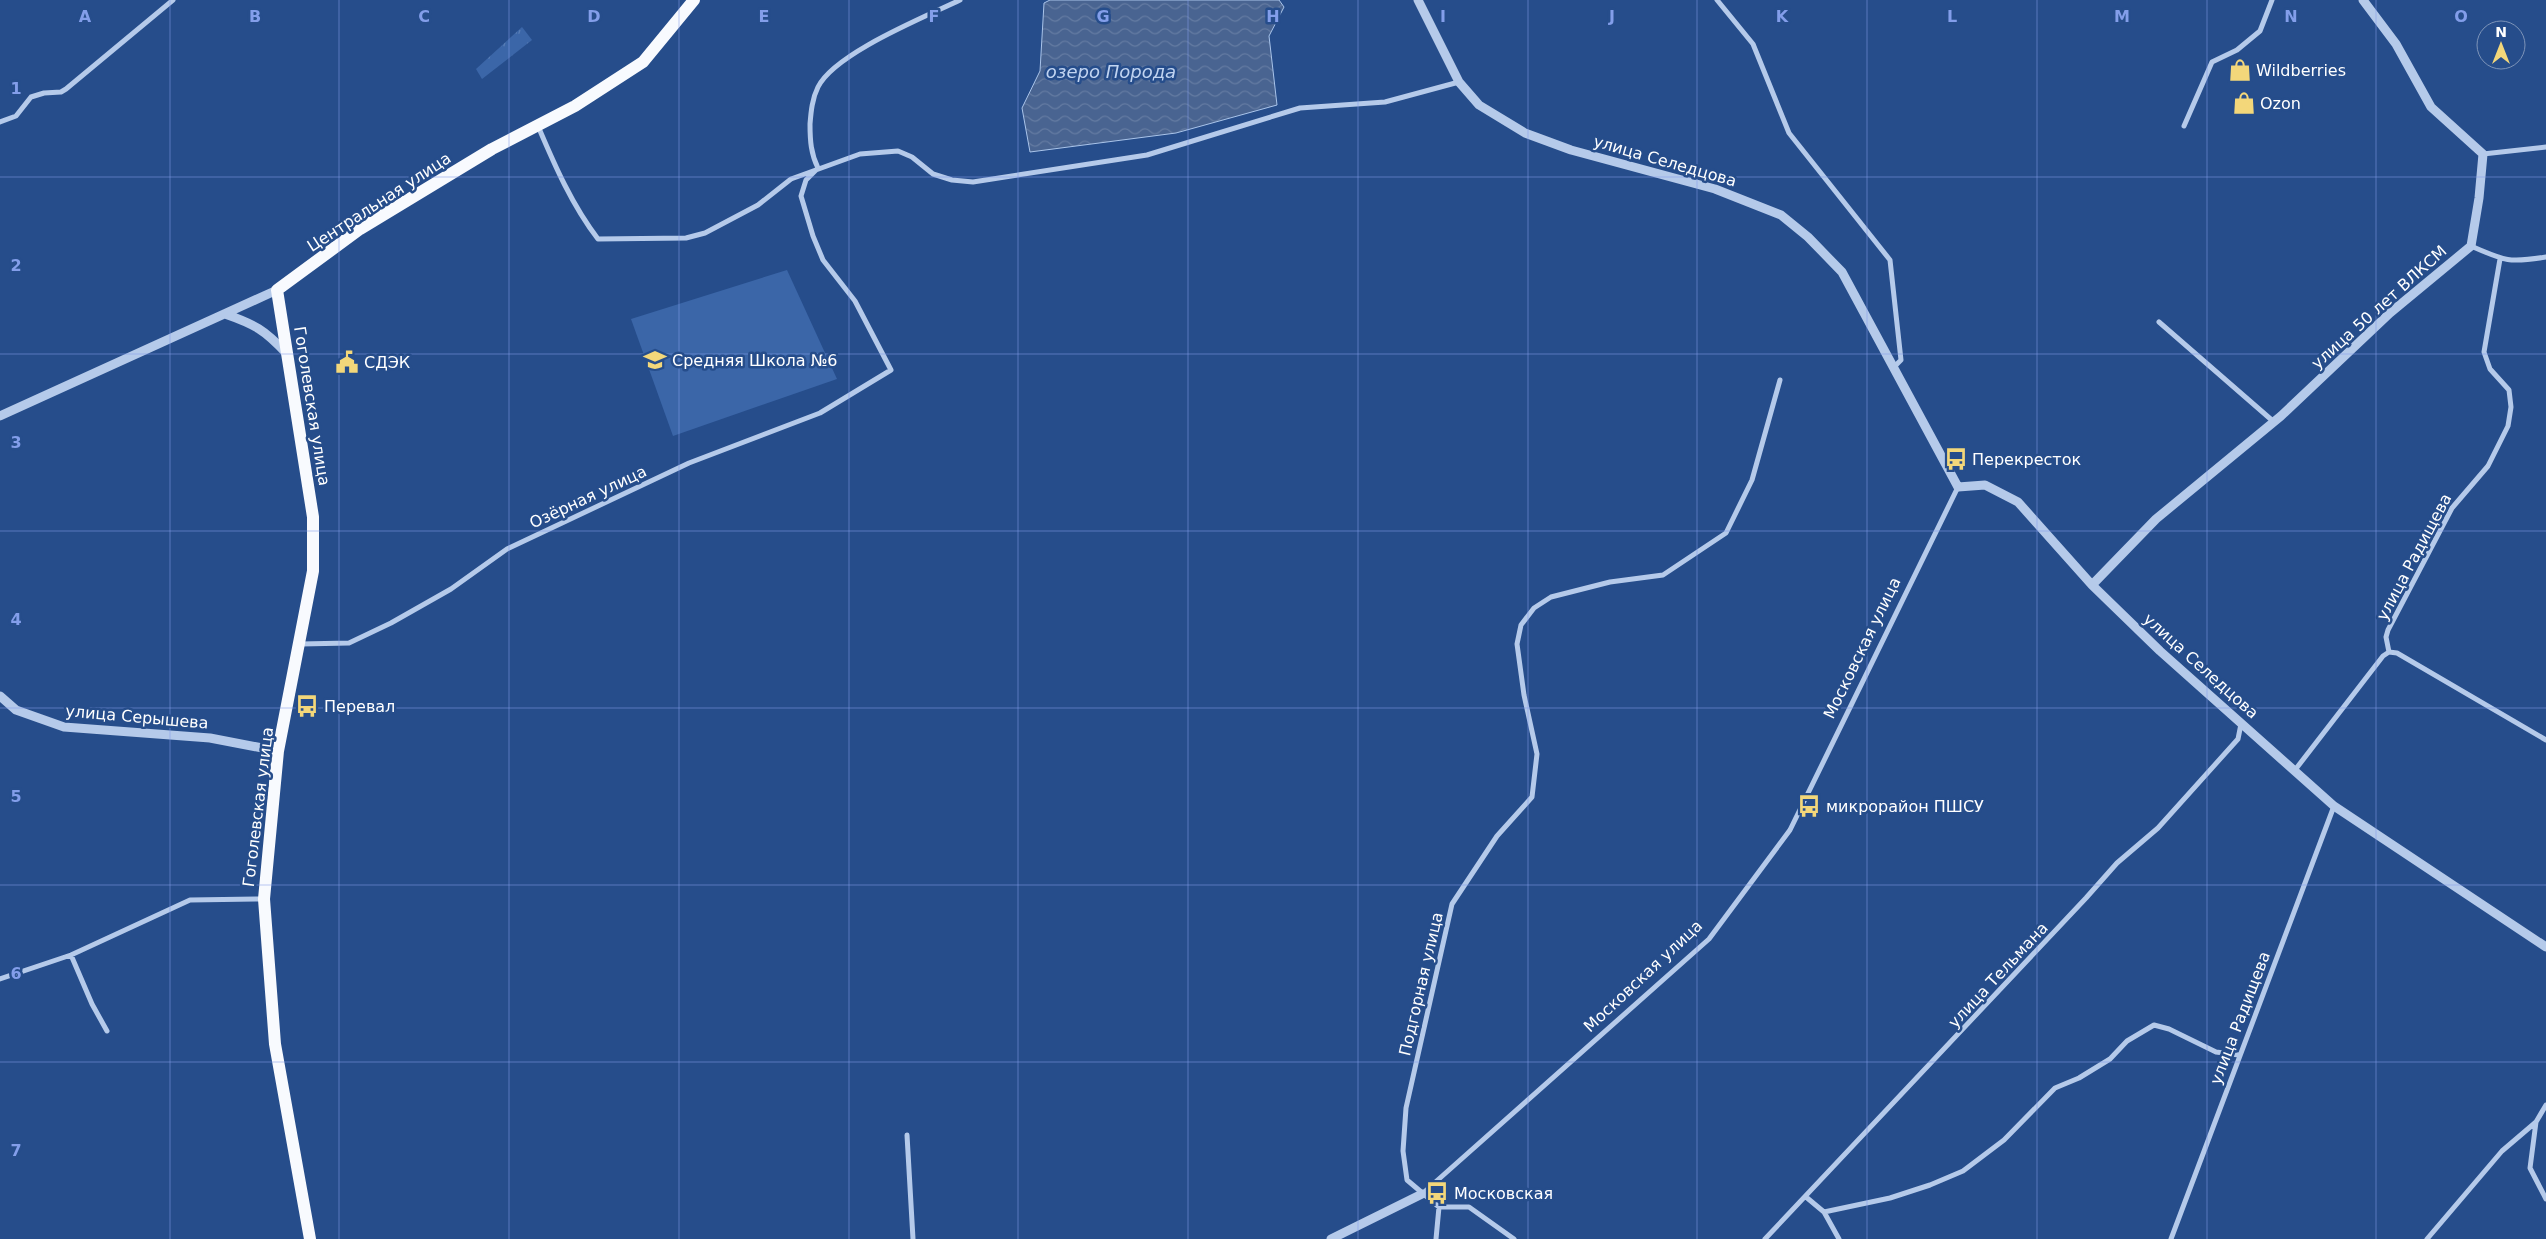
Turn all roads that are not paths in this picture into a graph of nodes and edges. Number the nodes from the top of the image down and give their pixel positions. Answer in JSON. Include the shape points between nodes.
{"nodes":[{"id":1,"x":173,"y":0,"type":"edge"},
{"id":2,"x":694,"y":0,"type":"edge"},
{"id":3,"x":960,"y":0,"type":"edge"},
{"id":4,"x":1418,"y":0,"type":"edge"},
{"id":5,"x":1717,"y":0,"type":"edge"},
{"id":6,"x":2272,"y":0,"type":"edge"},
{"id":7,"x":2363,"y":0,"type":"edge"},
{"id":8,"x":1459,"y":82,"type":"junction"},
{"id":9,"x":0,"y":122,"type":"edge"},
{"id":10,"x":538,"y":126,"type":"junction"},
{"id":11,"x":2184,"y":126,"type":"dead end"},
{"id":12,"x":2546,"y":146,"type":"edge"},
{"id":13,"x":2483,"y":154,"type":"junction"},
{"id":14,"x":818,"y":168,"type":"junction"},
{"id":15,"x":2471,"y":246,"type":"junction"},
{"id":16,"x":2546,"y":257,"type":"edge"},
{"id":17,"x":2500,"y":259,"type":"junction"},
{"id":18,"x":277,"y":290,"type":"junction"},
{"id":19,"x":225,"y":314,"type":"junction"},
{"id":20,"x":2159,"y":322,"type":"dead end"},
{"id":21,"x":287,"y":354,"type":"junction"},
{"id":22,"x":1894,"y":367,"type":"junction"},
{"id":23,"x":1780,"y":380,"type":"dead end"},
{"id":24,"x":0,"y":416,"type":"edge"},
{"id":25,"x":2274,"y":422,"type":"junction"},
{"id":26,"x":1958,"y":487,"type":"junction"},
{"id":27,"x":2092,"y":585,"type":"junction"},
{"id":28,"x":300,"y":644,"type":"junction"},
{"id":29,"x":2389,"y":652,"type":"junction"},
{"id":30,"x":0,"y":696,"type":"edge"},
{"id":31,"x":2241,"y":724,"type":"junction"},
{"id":32,"x":2546,"y":740,"type":"edge"},
{"id":33,"x":278,"y":751,"type":"junction"},
{"id":34,"x":2295,"y":770,"type":"junction"},
{"id":35,"x":2334,"y":806,"type":"junction"},
{"id":36,"x":264,"y":900,"type":"junction"},
{"id":37,"x":2546,"y":948,"type":"edge"},
{"id":38,"x":71,"y":955,"type":"junction"},
{"id":39,"x":0,"y":979,"type":"edge"},
{"id":40,"x":107,"y":1030,"type":"dead end"},
{"id":41,"x":2238,"y":1054,"type":"junction"},
{"id":42,"x":2546,"y":1105,"type":"edge"},
{"id":43,"x":2536,"y":1122,"type":"junction"},
{"id":44,"x":907,"y":1135,"type":"dead end"},
{"id":45,"x":1422,"y":1194,"type":"junction"},
{"id":46,"x":1806,"y":1197,"type":"junction"},
{"id":47,"x":2546,"y":1199,"type":"edge"},
{"id":48,"x":1439,"y":1207,"type":"junction"},
{"id":49,"x":1824,"y":1212,"type":"junction"},
{"id":50,"x":310,"y":1239,"type":"edge"},
{"id":51,"x":913,"y":1239,"type":"edge"},
{"id":52,"x":1331,"y":1239,"type":"edge"},
{"id":53,"x":1436,"y":1239,"type":"edge"},
{"id":54,"x":1514,"y":1239,"type":"edge"},
{"id":55,"x":1766,"y":1239,"type":"edge"},
{"id":56,"x":1838,"y":1239,"type":"edge"},
{"id":57,"x":2171,"y":1239,"type":"edge"},
{"id":58,"x":2427,"y":1239,"type":"edge"}],
"edges":[{"from":1,"to":9,"type":"street","via":[[66,89],[31,98],[16,116]]},
{"from":2,"to":10,"type":"main road","name":"Центральная улица","via":[[643,62]]},
{"from":3,"to":14,"type":"street","via":[[864,48],[838,65],[818,86],[811,110],[810,142]]},
{"from":4,"to":8,"type":"street","name":"улица Селедцова"},
{"from":5,"to":22,"type":"street","via":[[1753,44],[1789,133],[1890,260],[1901,360]]},
{"from":6,"to":11,"type":"street","via":[[2260,31],[2237,50],[2212,62]]},
{"from":7,"to":13,"type":"street","via":[[2396,44],[2431,107]]},
{"from":8,"to":14,"type":"street","via":[[1385,102],[1300,108],[1148,156],[973,182],[933,174],[912,157],[898,151],[860,154]]},
{"from":8,"to":22,"type":"street","name":"улица Селедцова","via":[[1479,104],[1525,132],[1571,150],[1715,189],[1780,215],[1808,237],[1842,272]]},
{"from":10,"to":14,"type":"street","via":[[582,219],[598,240],[686,238],[705,233],[758,205],[791,179]]},
{"from":10,"to":18,"type":"main road","name":"Центральная улица","via":[[492,149],[360,229]]},
{"from":12,"to":13,"type":"street"},
{"from":13,"to":15,"type":"street","name":"улица 50 лет ВЛКСМ"},
{"from":14,"to":28,"type":"street","name":"Озёрная улица","via":[[806,180],[801,196],[813,236],[823,260],[855,301],[890,370],[820,413],[689,463],[507,550],[451,590],[358,639],[349,643]]},
{"from":15,"to":17,"type":"street"},
{"from":15,"to":25,"type":"street","name":"улица 50 лет ВЛКСМ","via":[[2390,313]]},
{"from":16,"to":17,"type":"street","via":[[2520,262]]},
{"from":17,"to":29,"type":"street","name":"улица Радищева","via":[[2484,352],[2490,369],[2507,384],[2509,390],[2508,426],[2488,466],[2459,498],[2447,517],[2388,630]]},
{"from":18,"to":19,"type":"street","name":"Центральная улица"},
{"from":18,"to":21,"type":"main road","name":"Гоголевская улица"},
{"from":19,"to":21,"type":"street","via":[[254,324],[269,334]]},
{"from":19,"to":24,"type":"street","name":"Центральная улица"},
{"from":20,"to":25,"type":"street"},
{"from":21,"to":28,"type":"main road","name":"Гоголевская улица","via":[[313,517],[313,571]]},
{"from":22,"to":26,"type":"street","name":"улица Селедцова"},
{"from":23,"to":45,"type":"street","name":"Подгорная улица","via":[[1752,480],[1726,533],[1663,575],[1610,582],[1551,597],[1534,608],[1521,625],[1517,644],[1537,754],[1536,776],[1532,797],[1497,836],[1452,904],[1406,1108],[1403,1151],[1407,1180]]},
{"from":25,"to":27,"type":"street","name":"улица 50 лет ВЛКСМ","via":[[2156,519]]},
{"from":26,"to":27,"type":"street","name":"улица Селедцова","via":[[1985,485],[2018,502]]},
{"from":26,"to":45,"type":"street","name":"Московская улица","via":[[1790,830],[1709,939]]},
{"from":27,"to":31,"type":"street","name":"улица Селедцова"},
{"from":28,"to":33,"type":"main road","name":"Гоголевская улица"},
{"from":29,"to":32,"type":"street","via":[[2398,653]]},
{"from":29,"to":34,"type":"street"},
{"from":30,"to":33,"type":"street","name":"улица Серышева","via":[[16,710],[64,727],[210,738]]},
{"from":31,"to":34,"type":"street","name":"улица Селедцова"},
{"from":31,"to":46,"type":"street","name":"улица Тельмана","via":[[2238,739],[2158,828],[2117,863]]},
{"from":33,"to":36,"type":"main road","name":"Гоголевская улица"},
{"from":34,"to":35,"type":"street","name":"улица Селедцова"},
{"from":35,"to":37,"type":"street","name":"улица Селедцова"},
{"from":35,"to":41,"type":"street","name":"улица Радищева"},
{"from":36,"to":38,"type":"street","via":[[190,900]]},
{"from":36,"to":50,"type":"main road","name":"Гоголевская улица","via":[[275,1044]]},
{"from":38,"to":39,"type":"street"},
{"from":38,"to":40,"type":"street"},
{"from":41,"to":49,"type":"street","via":[[2216,1052],[2154,1025],[2127,1041],[2110,1059],[2055,1088],[2004,1140],[1963,1171],[1890,1198]]},
{"from":41,"to":57,"type":"street","name":"улица Радищева"},
{"from":42,"to":43,"type":"street"},
{"from":43,"to":47,"type":"street","via":[[2530,1168]]},
{"from":43,"to":58,"type":"street","via":[[2502,1151]]},
{"from":44,"to":51,"type":"street"},
{"from":45,"to":48,"type":"street","name":"Подгорная улица"},
{"from":45,"to":52,"type":"street","name":"Московская улица"},
{"from":46,"to":49,"type":"street"},
{"from":46,"to":55,"type":"street","name":"улица Тельмана"},
{"from":48,"to":53,"type":"street"},
{"from":48,"to":54,"type":"street","via":[[1469,1207]]},
{"from":49,"to":56,"type":"street"}]}
